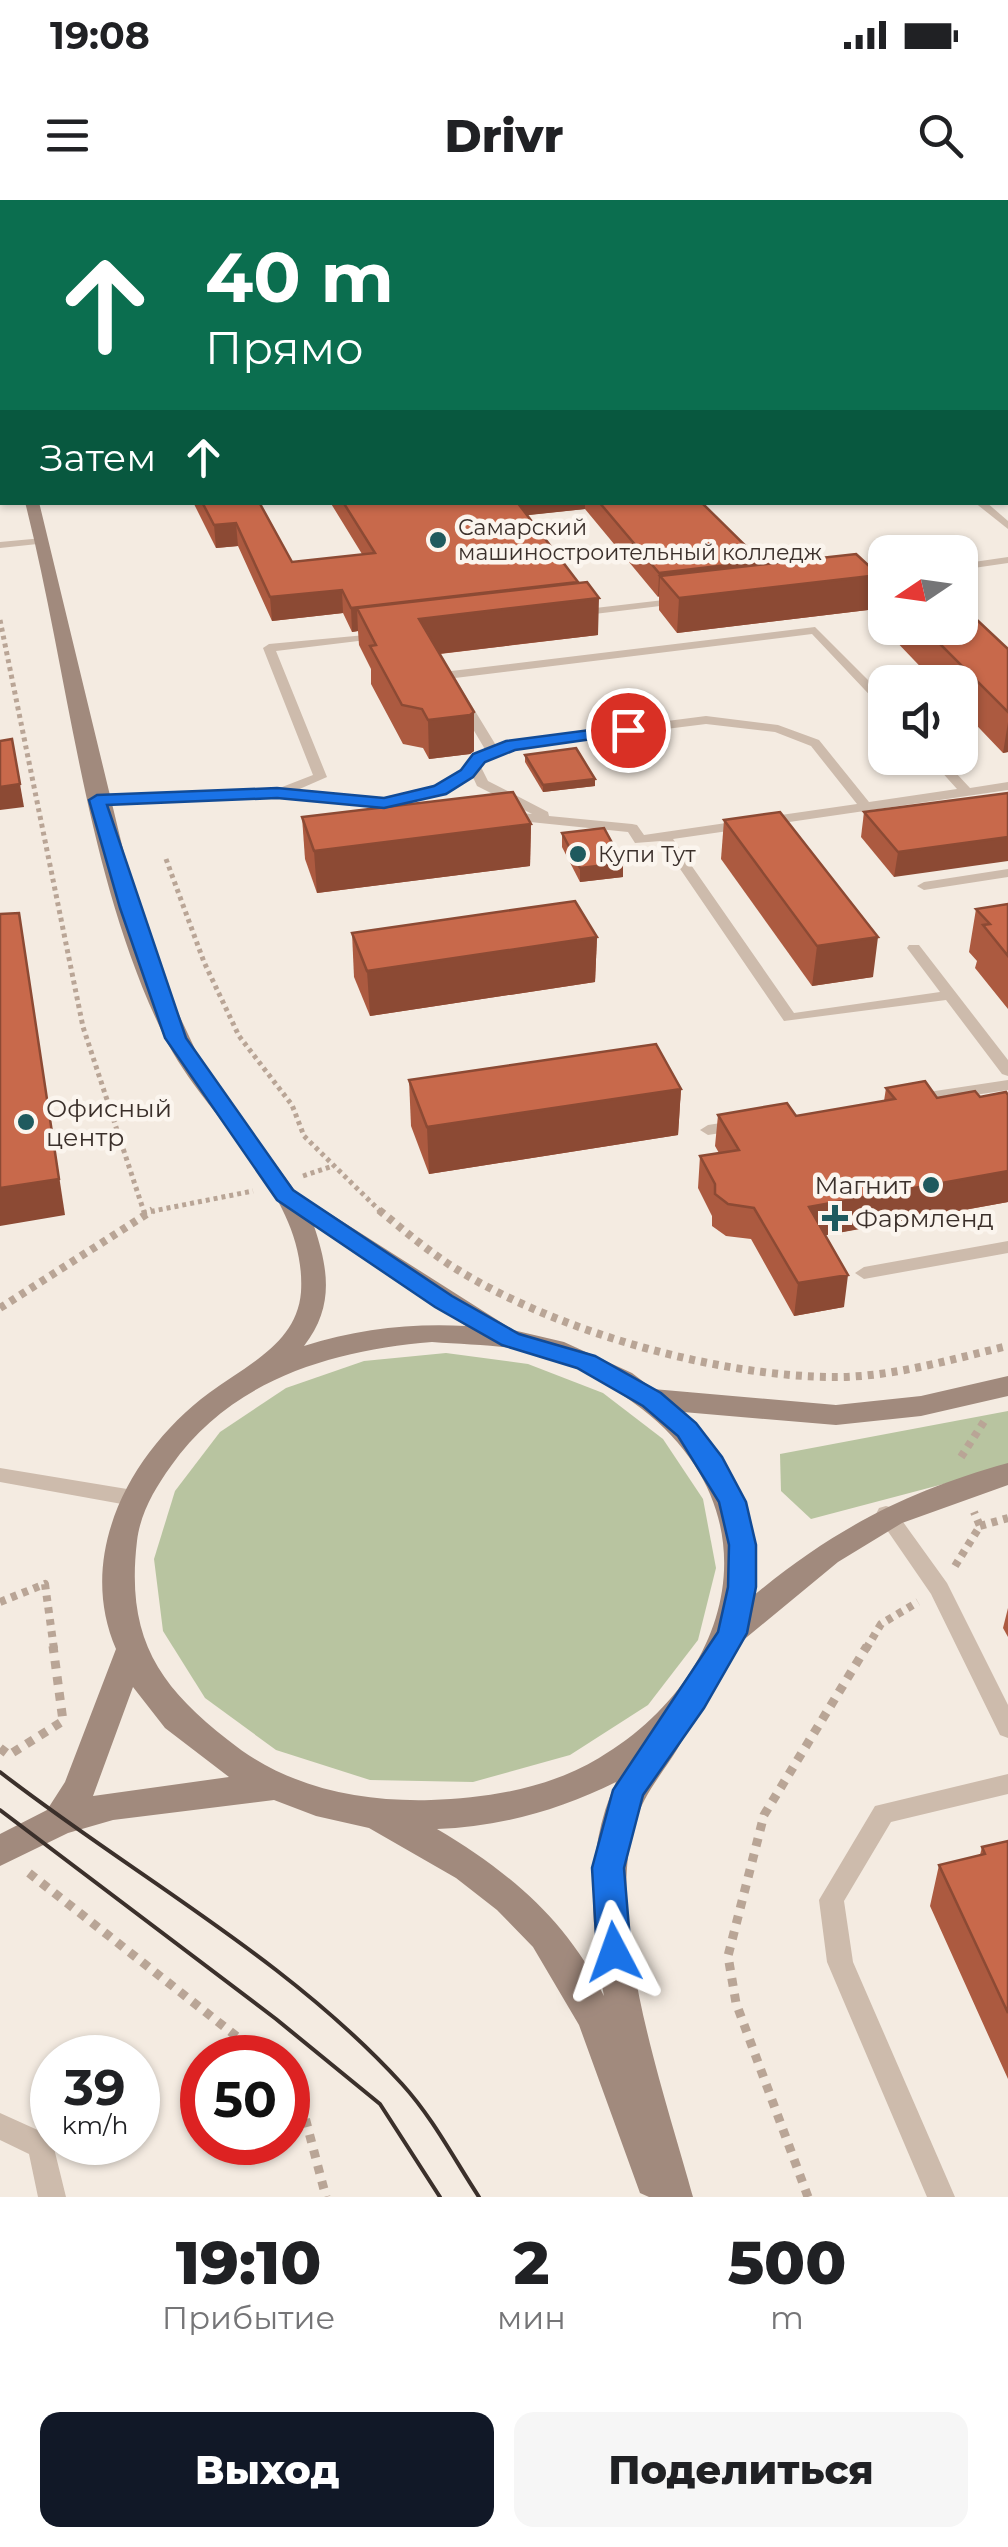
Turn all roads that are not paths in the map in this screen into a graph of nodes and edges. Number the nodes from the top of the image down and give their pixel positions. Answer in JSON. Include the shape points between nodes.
{"nodes":[{"id":1,"x":33,"y":505,"type":"edge"},
{"id":2,"x":982,"y":505,"type":"edge"},
{"id":3,"x":1008,"y":526,"type":"edge"},
{"id":4,"x":43,"y":541,"type":"junction"},
{"id":5,"x":0,"y":545,"type":"edge"},
{"id":6,"x":1008,"y":560,"type":"edge"},
{"id":7,"x":978,"y":564,"type":"edge"},
{"id":8,"x":686,"y":600,"type":"edge"},
{"id":9,"x":567,"y":614,"type":"edge"},
{"id":10,"x":388,"y":634,"type":"edge"},
{"id":11,"x":868,"y":686,"type":"edge"},
{"id":12,"x":493,"y":752,"type":"junction"},
{"id":13,"x":476,"y":764,"type":"junction"},
{"id":14,"x":951,"y":775,"type":"edge"},
{"id":15,"x":1008,"y":786,"type":"edge"},
{"id":16,"x":967,"y":792,"type":"junction"},
{"id":17,"x":277,"y":793,"type":"junction"},
{"id":18,"x":97,"y":800,"type":"junction"},
{"id":19,"x":384,"y":803,"type":"junction"},
{"id":20,"x":866,"y":807,"type":"junction"},
{"id":21,"x":440,"y":809,"type":"edge"},
{"id":22,"x":496,"y":815,"type":"edge"},
{"id":23,"x":552,"y":820,"type":"junction"},
{"id":24,"x":665,"y":837,"type":"junction"},
{"id":25,"x":1008,"y":873,"type":"edge"},
{"id":26,"x":924,"y":886,"type":"dead end"},
{"id":27,"x":914,"y":948,"type":"dead end"},
{"id":28,"x":950,"y":995,"type":"junction"},
{"id":29,"x":1008,"y":1070,"type":"edge"},
{"id":30,"x":1008,"y":1085,"type":"edge"},
{"id":31,"x":896,"y":1102,"type":"edge"},
{"id":32,"x":764,"y":1121,"type":"edge"},
{"id":33,"x":708,"y":1130,"type":"dead end"},
{"id":34,"x":281,"y":1190,"type":"junction"},
{"id":35,"x":1008,"y":1247,"type":"edge"},
{"id":36,"x":864,"y":1273,"type":"dead end"},
{"id":37,"x":510,"y":1340,"type":"junction"},
{"id":38,"x":1008,"y":1386,"type":"edge"},
{"id":39,"x":652,"y":1399,"type":"junction"},
{"id":40,"x":218,"y":1400,"type":"junction"},
{"id":41,"x":1008,"y":1474,"type":"edge"},
{"id":42,"x":0,"y":1475,"type":"edge"},
{"id":43,"x":133,"y":1498,"type":"junction"},
{"id":44,"x":886,"y":1514,"type":"junction"},
{"id":45,"x":732,"y":1633,"type":"junction"},
{"id":46,"x":130,"y":1656,"type":"junction"},
{"id":47,"x":694,"y":1700,"type":"junction"},
{"id":48,"x":1008,"y":1728,"type":"edge"},
{"id":49,"x":1008,"y":1784,"type":"edge"},
{"id":50,"x":270,"y":1787,"type":"junction"},
{"id":51,"x":374,"y":1814,"type":"junction"},
{"id":52,"x":59,"y":1820,"type":"junction"},
{"id":53,"x":0,"y":1851,"type":"edge"},
{"id":54,"x":0,"y":2126,"type":"edge"},
{"id":55,"x":52,"y":2197,"type":"edge"},
{"id":56,"x":661,"y":2197,"type":"edge"},
{"id":57,"x":673,"y":2197,"type":"edge"},
{"id":58,"x":941,"y":2197,"type":"edge"}],
"edges":[{"from":1,"to":4,"type":"main road"},
{"from":2,"to":3,"type":"lane"},
{"from":4,"to":5,"type":"lane"},
{"from":4,"to":18,"type":"main road"},
{"from":6,"to":7,"type":"lane"},
{"from":8,"to":9,"type":"lane"},
{"from":10,"to":17,"type":"lane","via":[[269,648],[320,776]]},
{"from":11,"to":12,"type":"lane","via":[[815,630],[447,675]]},
{"from":12,"to":13,"type":"lane"},
{"from":12,"to":20,"type":"lane","via":[[706,720],[778,728],[815,743]]},
{"from":13,"to":19,"type":"lane","via":[[440,790]]},
{"from":13,"to":23,"type":"lane","via":[[482,784]]},
{"from":14,"to":16,"type":"lane"},
{"from":15,"to":16,"type":"lane"},
{"from":16,"to":20,"type":"lane"},
{"from":17,"to":18,"type":"lane"},
{"from":17,"to":19,"type":"lane"},
{"from":18,"to":34,"type":"main road","via":[[176,1038]]},
{"from":19,"to":21,"type":"lane"},
{"from":20,"to":24,"type":"lane"},
{"from":22,"to":23,"type":"lane"},
{"from":23,"to":24,"type":"lane","via":[[632,828],[640,840]]},
{"from":24,"to":28,"type":"lane","via":[[790,1018]]},
{"from":25,"to":26,"type":"lane"},
{"from":27,"to":28,"type":"lane"},
{"from":28,"to":29,"type":"lane"},
{"from":30,"to":31,"type":"lane"},
{"from":32,"to":33,"type":"lane"},
{"from":34,"to":37,"type":"main road"},
{"from":34,"to":40,"type":"main road","via":[[310,1255],[310,1322],[273,1361]]},
{"from":35,"to":36,"type":"lane"},
{"from":37,"to":39,"type":"main road","via":[[586,1362]]},
{"from":37,"to":40,"type":"main road","via":[[432,1333],[353,1342],[284,1364]]},
{"from":38,"to":39,"type":"main road","via":[[836,1416]]},
{"from":39,"to":45,"type":"main road","via":[[687,1430],[733,1502],[743,1545]]},
{"from":40,"to":43,"type":"main road","via":[[168,1444]]},
{"from":41,"to":44,"type":"main road"},
{"from":42,"to":43,"type":"lane"},
{"from":43,"to":46,"type":"main road","via":[[117,1549],[115,1602]]},
{"from":44,"to":45,"type":"main road","via":[[791,1580]]},
{"from":44,"to":48,"type":"lane","via":[[939,1589]]},
{"from":45,"to":47,"type":"main road"},
{"from":46,"to":50,"type":"main road","via":[[182,1730]]},
{"from":46,"to":52,"type":"main road","via":[[80,1788]]},
{"from":47,"to":51,"type":"main road","via":[[635,1753],[558,1792],[468,1814]]},
{"from":47,"to":57,"type":"main road","via":[[629,1790],[608,1868],[614,1952]]},
{"from":49,"to":58,"type":"lane","via":[[883,1813],[831,1900],[840,1962]]},
{"from":50,"to":51,"type":"main road"},
{"from":50,"to":52,"type":"main road","via":[[113,1805]]},
{"from":51,"to":56,"type":"main road","via":[[443,1848],[547,1936],[585,1997]]},
{"from":52,"to":53,"type":"main road"},
{"from":54,"to":55,"type":"lane","via":[[42,2146]]}]}
